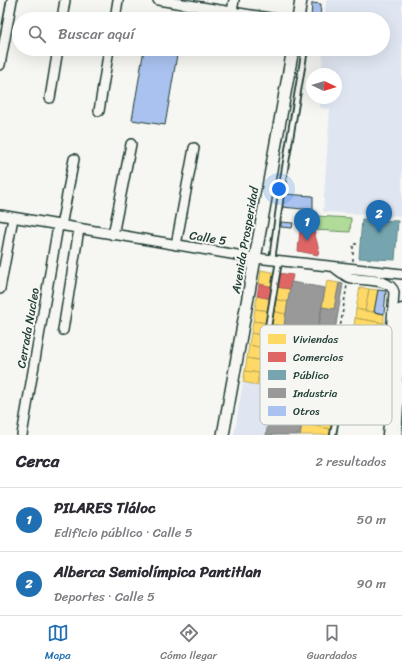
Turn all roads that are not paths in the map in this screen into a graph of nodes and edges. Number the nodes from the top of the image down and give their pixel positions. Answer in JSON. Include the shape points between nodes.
{"nodes":[{"id":1,"x":12,"y":0,"type":"edge"},
{"id":2,"x":66,"y":0,"type":"edge"},
{"id":3,"x":118,"y":0,"type":"edge"},
{"id":4,"x":158,"y":0,"type":"edge"},
{"id":5,"x":234,"y":0,"type":"edge"},
{"id":6,"x":301,"y":0,"type":"edge"},
{"id":7,"x":169,"y":1,"type":"edge"},
{"id":8,"x":63,"y":12,"type":"edge"},
{"id":9,"x":116,"y":12,"type":"edge"},
{"id":10,"x":232,"y":12,"type":"joint"},
{"id":11,"x":299,"y":12,"type":"edge"},
{"id":12,"x":57,"y":56,"type":"edge"},
{"id":13,"x":108,"y":56,"type":"edge"},
{"id":14,"x":292,"y":56,"type":"edge"},
{"id":15,"x":304,"y":56,"type":"edge"},
{"id":16,"x":0,"y":65,"type":"edge"},
{"id":17,"x":50,"y":98,"type":"dead end"},
{"id":18,"x":99,"y":111,"type":"dead end"},
{"id":19,"x":131,"y":144,"type":"dead end"},
{"id":20,"x":194,"y":148,"type":"dead end"},
{"id":21,"x":74,"y":159,"type":"dead end"},
{"id":22,"x":0,"y":215,"type":"edge"},
{"id":23,"x":13,"y":218,"type":"junction"},
{"id":24,"x":60,"y":226,"type":"junction"},
{"id":25,"x":80,"y":229,"type":"junction"},
{"id":26,"x":113,"y":235,"type":"junction"},
{"id":27,"x":176,"y":245,"type":"junction"},
{"id":28,"x":255,"y":258,"type":"junction"},
{"id":29,"x":276,"y":261,"type":"junction"},
{"id":30,"x":350,"y":273,"type":"junction"},
{"id":31,"x":402,"y":274,"type":"edge"},
{"id":32,"x":0,"y":290,"type":"edge"},
{"id":33,"x":402,"y":311,"type":"edge"},
{"id":34,"x":267,"y":325,"type":"edge"},
{"id":35,"x":392,"y":325,"type":"edge"},
{"id":36,"x":63,"y":330,"type":"dead end"},
{"id":37,"x":402,"y":384,"type":"edge"},
{"id":38,"x":392,"y":406,"type":"edge"},
{"id":39,"x":335,"y":425,"type":"edge"},
{"id":40,"x":388,"y":425,"type":"edge"},
{"id":41,"x":390,"y":425,"type":"edge"},
{"id":42,"x":22,"y":435,"type":"edge"},
{"id":43,"x":223,"y":435,"type":"edge"},
{"id":44,"x":333,"y":435,"type":"edge"},
{"id":45,"x":389,"y":435,"type":"edge"},
{"id":46,"x":399,"y":435,"type":"edge"}],
"edges":[{"from":1,"to":16,"type":"street"},
{"from":2,"to":8,"type":"street"},
{"from":3,"to":9,"type":"street"},
{"from":4,"to":7,"type":"street"},
{"from":5,"to":10,"type":"street"},
{"from":6,"to":11,"type":"street"},
{"from":7,"to":10,"type":"street"},
{"from":12,"to":17,"type":"street"},
{"from":13,"to":18,"type":"street"},
{"from":14,"to":28,"type":"street","name":"Avenida Prosperidad"},
{"from":15,"to":29,"type":"lane","via":[[282,186]]},
{"from":19,"to":26,"type":"street"},
{"from":20,"to":27,"type":"street"},
{"from":21,"to":24,"type":"street","name":"Cerrada Nucleo"},
{"from":22,"to":23,"type":"street","name":"Calle 5"},
{"from":23,"to":24,"type":"street","name":"Calle 5"},
{"from":23,"to":32,"type":"street"},
{"from":24,"to":25,"type":"street","name":"Calle 5"},
{"from":24,"to":42,"type":"street","name":"Cerrada Nucleo"},
{"from":25,"to":26,"type":"street","name":"Calle 5"},
{"from":25,"to":36,"type":"street"},
{"from":26,"to":27,"type":"street","name":"Calle 5"},
{"from":27,"to":28,"type":"street","name":"Calle 5"},
{"from":28,"to":29,"type":"street","name":"Calle 5"},
{"from":28,"to":43,"type":"street","name":"Avenida Prosperidad"},
{"from":29,"to":30,"type":"street","name":"Calle 5","via":[[334,267]]},
{"from":29,"to":34,"type":"lane"},
{"from":30,"to":31,"type":"street","name":"Calle 5"},
{"from":30,"to":35,"type":"street","name":"Calle 5","via":[[393,288]]},
{"from":33,"to":38,"type":"main road"},
{"from":37,"to":46,"type":"lane"},
{"from":39,"to":44,"type":"lane"},
{"from":40,"to":45,"type":"street","name":"Calle 5"},
{"from":41,"to":45,"type":"main road"}]}
